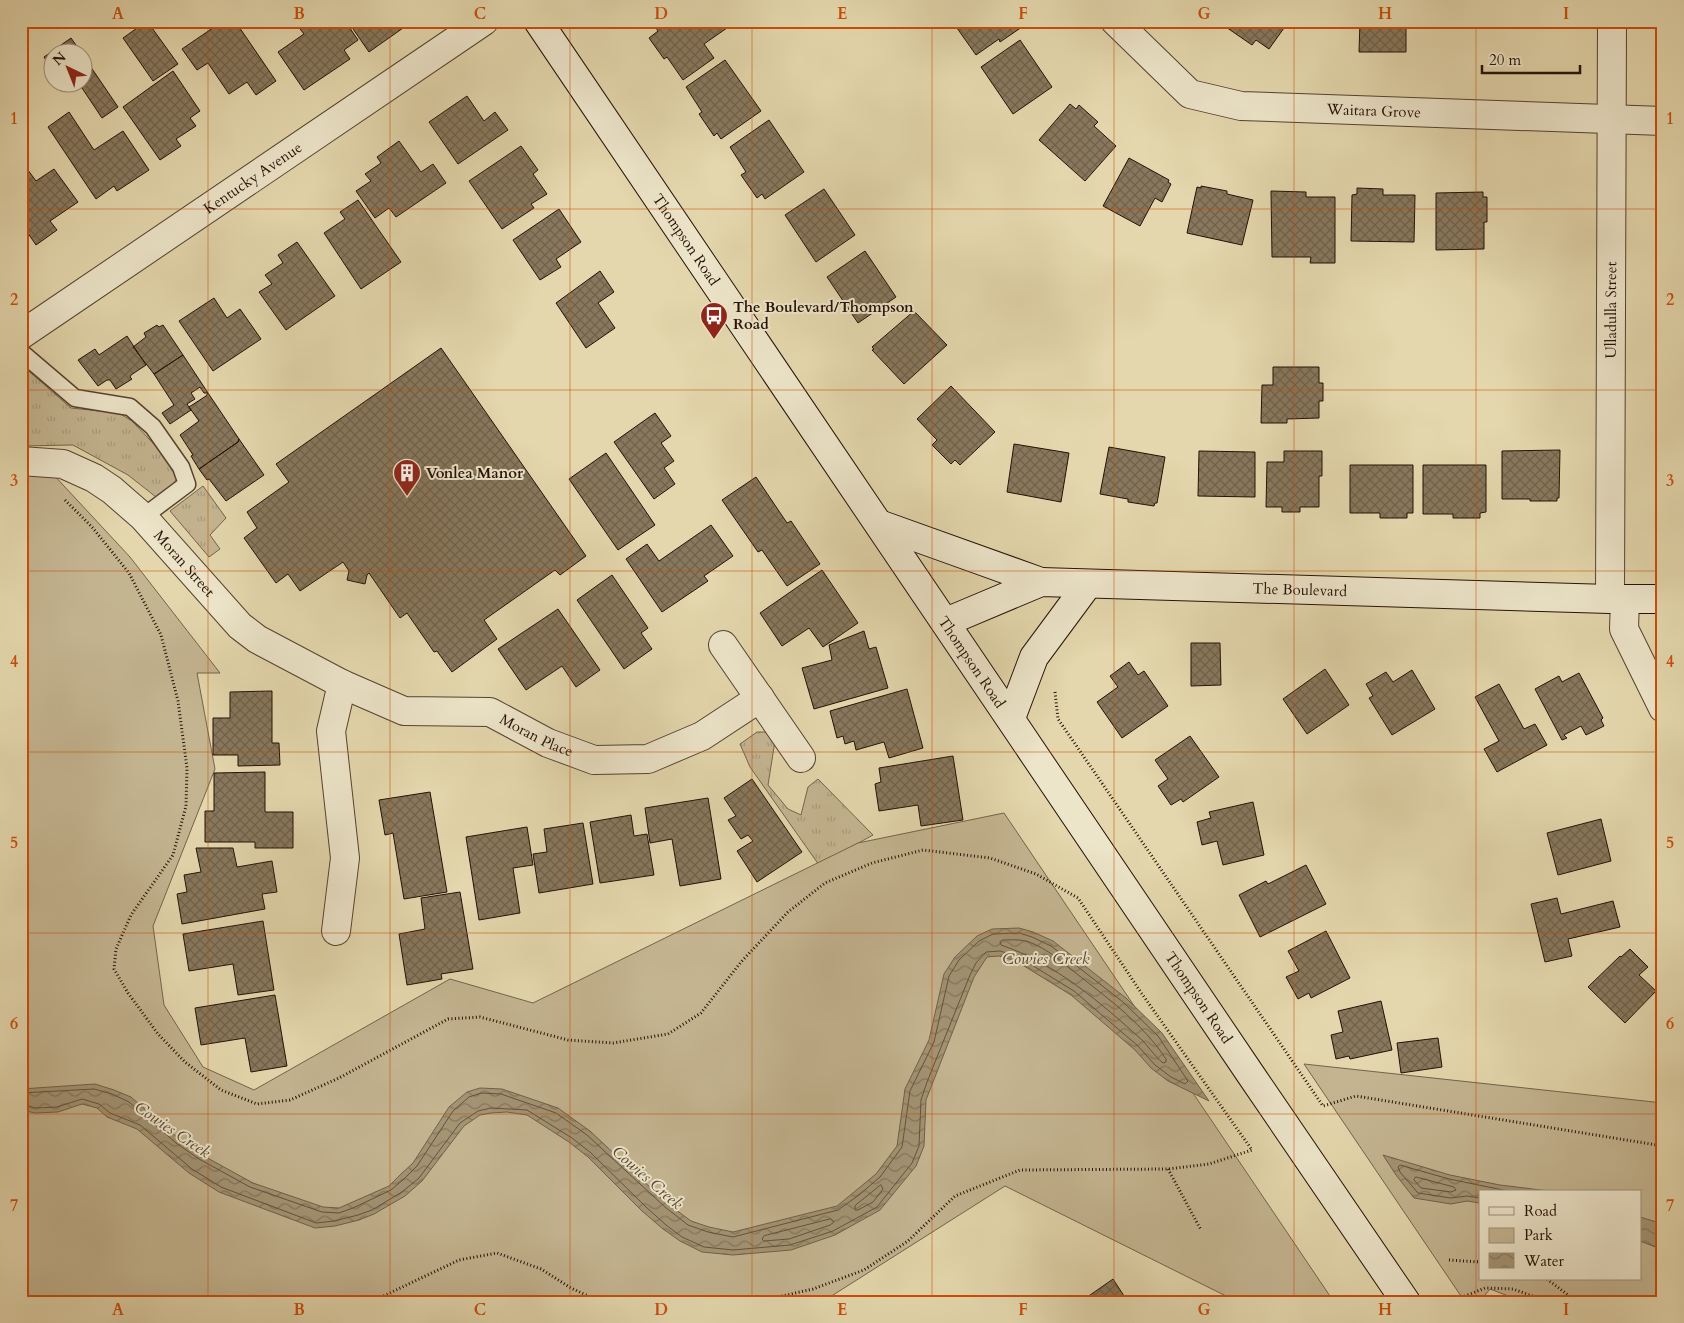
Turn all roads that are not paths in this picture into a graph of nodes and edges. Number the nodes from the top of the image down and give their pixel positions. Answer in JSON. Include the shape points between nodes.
{"nodes":[{"id":1,"x":484,"y":21,"type":"edge"},
{"id":2,"x":538,"y":21,"type":"edge"},
{"id":3,"x":1114,"y":21,"type":"edge"},
{"id":4,"x":1612,"y":21,"type":"edge"},
{"id":5,"x":1612,"y":119,"type":"junction"},
{"id":6,"x":1663,"y":121,"type":"edge"},
{"id":7,"x":21,"y":335,"type":"edge"},
{"id":8,"x":21,"y":352,"type":"edge"},
{"id":9,"x":21,"y":461,"type":"edge"},
{"id":10,"x":143,"y":517,"type":"junction"},
{"id":11,"x":879,"y":524,"type":"junction"},
{"id":12,"x":1041,"y":582,"type":"junction"},
{"id":13,"x":1088,"y":584,"type":"junction"},
{"id":14,"x":1618,"y":599,"type":"junction"},
{"id":15,"x":1663,"y":600,"type":"edge"},
{"id":16,"x":946,"y":622,"type":"junction"},
{"id":17,"x":723,"y":645,"type":"dead end"},
{"id":18,"x":342,"y":684,"type":"junction"},
{"id":19,"x":760,"y":698,"type":"junction"},
{"id":20,"x":1663,"y":708,"type":"edge"},
{"id":21,"x":1010,"y":718,"type":"junction"},
{"id":22,"x":801,"y":758,"type":"dead end"},
{"id":23,"x":336,"y":931,"type":"dead end"},
{"id":24,"x":1406,"y":1302,"type":"edge"}],
"edges":[{"from":1,"to":7,"type":"street","name":"Kentucky Avenue"},
{"from":2,"to":11,"type":"street","name":"Thompson Road"},
{"from":3,"to":5,"type":"street","name":"Waitara Grove","via":[[1190,94],[1242,106]]},
{"from":4,"to":5,"type":"street","name":"Ulladulla Street"},
{"from":5,"to":6,"type":"street","name":"Waitara Grove"},
{"from":5,"to":14,"type":"street","name":"Ulladulla Street"},
{"from":8,"to":10,"type":"lane","via":[[75,398],[130,407],[153,427],[181,467],[187,484]]},
{"from":9,"to":10,"type":"street","name":"Moran Street","via":[[63,464],[94,478],[126,500]]},
{"from":10,"to":18,"type":"street","name":"Moran Street","via":[[240,626],[257,640]]},
{"from":11,"to":12,"type":"street"},
{"from":11,"to":16,"type":"street","name":"Thompson Road"},
{"from":12,"to":13,"type":"street","name":"The Boulevard"},
{"from":12,"to":16,"type":"street","name":"The Boulevard"},
{"from":13,"to":14,"type":"street","name":"The Boulevard"},
{"from":13,"to":21,"type":"street","via":[[1034,657]]},
{"from":14,"to":15,"type":"street","name":"The Boulevard"},
{"from":14,"to":20,"type":"street","name":"Ulladulla Street","via":[[1624,629]]},
{"from":16,"to":21,"type":"street","name":"Thompson Road"},
{"from":17,"to":19,"type":"street"},
{"from":18,"to":19,"type":"street","name":"Moran Place","via":[[404,711],[490,712],[548,742],[594,760],[648,760],[702,736]]},
{"from":18,"to":23,"type":"street","via":[[332,731],[345,858]]},
{"from":19,"to":22,"type":"street"},
{"from":21,"to":24,"type":"street","name":"Thompson Road"}]}
